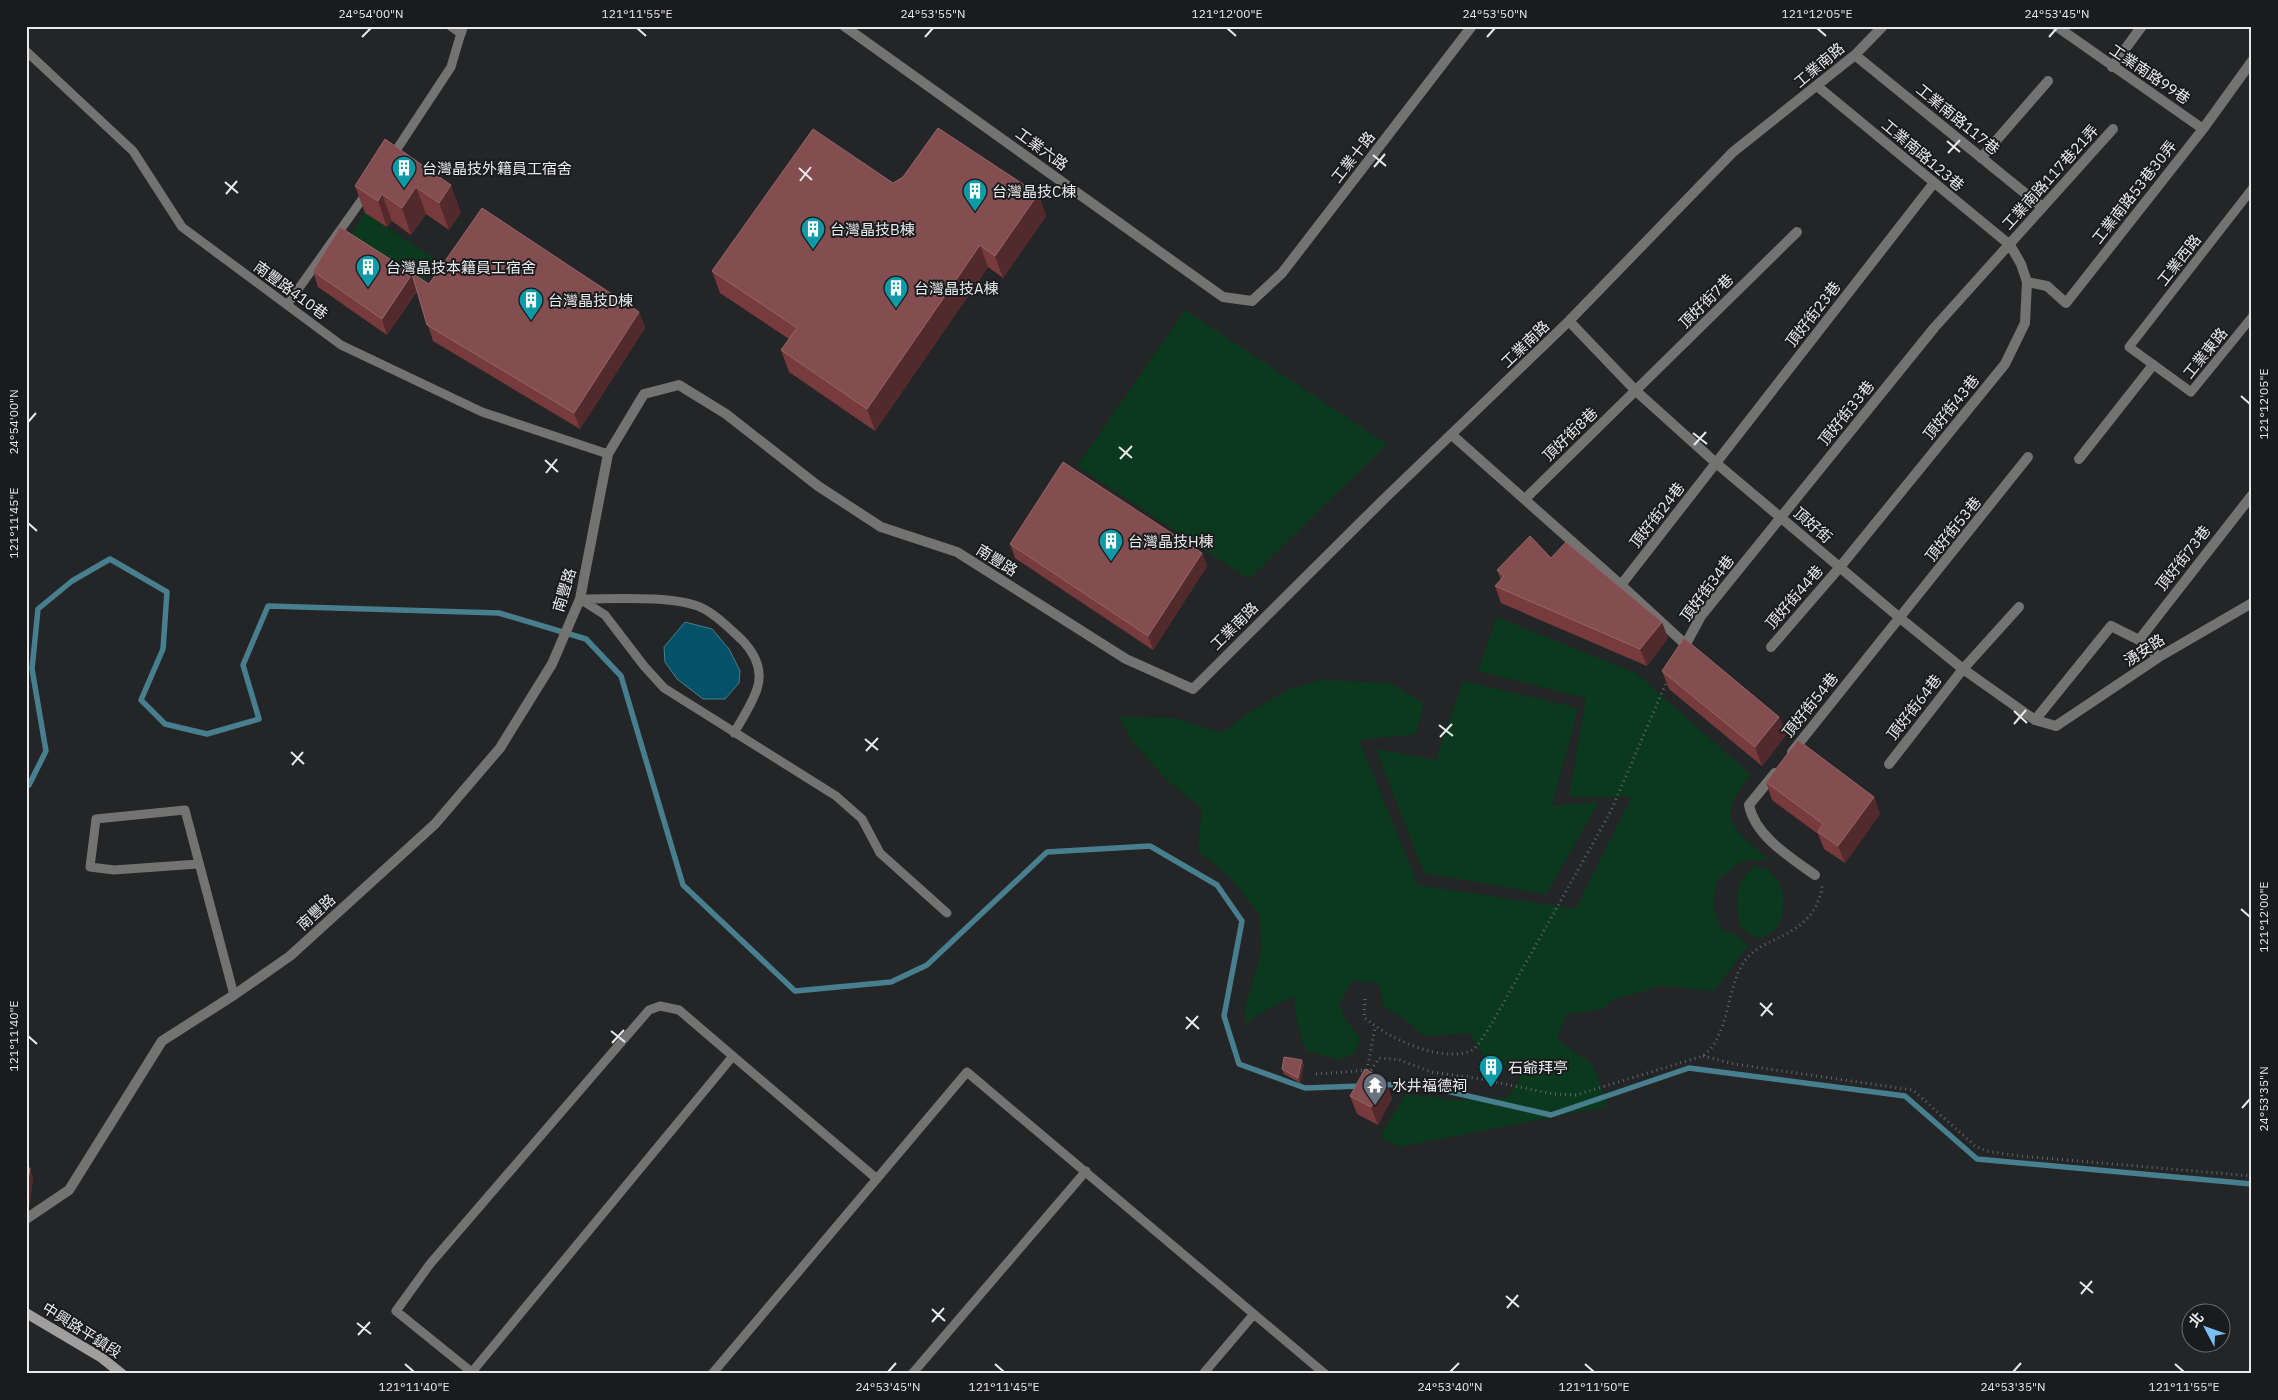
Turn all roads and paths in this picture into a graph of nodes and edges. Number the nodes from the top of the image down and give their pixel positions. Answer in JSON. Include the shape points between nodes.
{"nodes":[{"id":1,"x":451,"y":26,"type":"edge"},
{"id":2,"x":844,"y":26,"type":"edge"},
{"id":3,"x":1472,"y":26,"type":"edge"},
{"id":4,"x":1883,"y":26,"type":"edge"},
{"id":5,"x":2056,"y":26,"type":"edge"},
{"id":6,"x":2142,"y":26,"type":"edge"},
{"id":7,"x":462,"y":30,"type":"edge"},
{"id":8,"x":26,"y":51,"type":"edge"},
{"id":9,"x":1855,"y":55,"type":"junction"},
{"id":10,"x":2252,"y":61,"type":"edge"},
{"id":11,"x":2112,"y":67,"type":"junction"},
{"id":12,"x":2048,"y":81,"type":"dead end"},
{"id":13,"x":1817,"y":86,"type":"junction"},
{"id":14,"x":2114,"y":129,"type":"dead end"},
{"id":15,"x":2203,"y":129,"type":"junction"},
{"id":16,"x":1982,"y":158,"type":"junction"},
{"id":17,"x":386,"y":165,"type":"edge"},
{"id":18,"x":375,"y":181,"type":"edge"},
{"id":19,"x":1933,"y":184,"type":"junction"},
{"id":20,"x":2252,"y":189,"type":"edge"},
{"id":21,"x":2042,"y":207,"type":"junction"},
{"id":22,"x":1797,"y":232,"type":"dead end"},
{"id":23,"x":2010,"y":245,"type":"junction"},
{"id":24,"x":2027,"y":282,"type":"junction"},
{"id":25,"x":1252,"y":301,"type":"joint"},
{"id":26,"x":287,"y":305,"type":"junction"},
{"id":27,"x":2252,"y":317,"type":"edge"},
{"id":28,"x":1569,"y":321,"type":"junction"},
{"id":29,"x":1934,"y":328,"type":"joint"},
{"id":30,"x":2129,"y":347,"type":"joint"},
{"id":31,"x":2153,"y":365,"type":"junction"},
{"id":32,"x":1636,"y":391,"type":"junction"},
{"id":33,"x":1452,"y":435,"type":"junction"},
{"id":34,"x":608,"y":454,"type":"junction"},
{"id":35,"x":2028,"y":457,"type":"dead end"},
{"id":36,"x":2079,"y":458,"type":"dead end"},
{"id":37,"x":1716,"y":463,"type":"junction"},
{"id":38,"x":2252,"y":495,"type":"edge"},
{"id":39,"x":1525,"y":498,"type":"junction"},
{"id":40,"x":1781,"y":517,"type":"junction"},
{"id":41,"x":1840,"y":567,"type":"junction"},
{"id":42,"x":1622,"y":584,"type":"junction"},
{"id":43,"x":580,"y":599,"type":"junction"},
{"id":44,"x":2252,"y":603,"type":"edge"},
{"id":45,"x":2018,"y":607,"type":"dead end"},
{"id":46,"x":1900,"y":618,"type":"junction"},
{"id":47,"x":2139,"y":640,"type":"junction"},
{"id":48,"x":1685,"y":644,"type":"junction"},
{"id":49,"x":1771,"y":647,"type":"dead end"},
{"id":50,"x":2159,"y":657,"type":"junction"},
{"id":51,"x":1677,"y":659,"type":"edge"},
{"id":52,"x":1963,"y":669,"type":"junction"},
{"id":53,"x":1666,"y":683,"type":"edge"},
{"id":54,"x":1192,"y":689,"type":"joint"},
{"id":55,"x":2035,"y":720,"type":"junction"},
{"id":56,"x":2056,"y":726,"type":"joint"},
{"id":57,"x":734,"y":733,"type":"junction"},
{"id":58,"x":1889,"y":764,"type":"dead end"},
{"id":59,"x":198,"y":864,"type":"junction"},
{"id":60,"x":1815,"y":875,"type":"joint"},
{"id":61,"x":947,"y":913,"type":"dead end"},
{"id":62,"x":234,"y":995,"type":"junction"},
{"id":63,"x":1365,"y":999,"type":"dead end"},
{"id":64,"x":1375,"y":1028,"type":"junction"},
{"id":65,"x":733,"y":1056,"type":"junction"},
{"id":66,"x":1703,"y":1056,"type":"junction"},
{"id":67,"x":1367,"y":1070,"type":"junction"},
{"id":68,"x":1316,"y":1074,"type":"dead end"},
{"id":69,"x":1086,"y":1171,"type":"junction"},
{"id":70,"x":2252,"y":1176,"type":"edge"},
{"id":71,"x":877,"y":1179,"type":"junction"},
{"id":72,"x":26,"y":1219,"type":"edge"},
{"id":73,"x":26,"y":1313,"type":"edge"},
{"id":74,"x":1254,"y":1314,"type":"junction"},
{"id":75,"x":473,"y":1373,"type":"edge"},
{"id":76,"x":122,"y":1374,"type":"edge"},
{"id":77,"x":712,"y":1374,"type":"edge"},
{"id":78,"x":912,"y":1374,"type":"edge"},
{"id":79,"x":1203,"y":1374,"type":"edge"},
{"id":80,"x":1325,"y":1374,"type":"edge"}],
"edges":[{"from":1,"to":7,"type":"street"},
{"from":2,"to":25,"type":"street","name":"工業六路","via":[[1223,297]]},
{"from":3,"to":25,"type":"street","name":"工業十路","via":[[1282,273]]},
{"from":4,"to":9,"type":"street","name":"工業南路"},
{"from":5,"to":11,"type":"street","name":"工業南路99巷"},
{"from":6,"to":11,"type":"street"},
{"from":7,"to":17,"type":"lane","via":[[452,67]]},
{"from":8,"to":26,"type":"lane","name":"南豐路410巷","via":[[133,151],[182,227]]},
{"from":9,"to":13,"type":"street","name":"工業南路"},
{"from":9,"to":16,"type":"street","name":"工業南路117巷"},
{"from":10,"to":15,"type":"street","name":"工業南路53巷30弄"},
{"from":11,"to":15,"type":"street","name":"工業南路99巷"},
{"from":12,"to":16,"type":"street"},
{"from":13,"to":19,"type":"street","name":"工業南路123巷"},
{"from":13,"to":28,"type":"street","name":"工業南路","via":[[1734,152]]},
{"from":14,"to":21,"type":"street","name":"工業南路117巷21弄"},
{"from":15,"to":24,"type":"street","name":"工業南路53巷30弄","via":[[2066,303],[2047,286]]},
{"from":16,"to":21,"type":"street","name":"工業南路117巷"},
{"from":18,"to":26,"type":"lane"},
{"from":19,"to":23,"type":"street","name":"工業南路123巷"},
{"from":19,"to":37,"type":"street","name":"頂好街23巷"},
{"from":20,"to":30,"type":"lane","name":"工業西路"},
{"from":21,"to":23,"type":"street","name":"工業南路117巷21弄"},
{"from":22,"to":32,"type":"street","name":"頂好街7巷"},
{"from":23,"to":24,"type":"street","name":"頂好街43巷"},
{"from":23,"to":29,"type":"street","name":"工業南路117巷21弄"},
{"from":24,"to":41,"type":"street","name":"頂好街43巷","via":[[2025,323],[2005,364]]},
{"from":26,"to":34,"type":"lane","name":"南豐路410巷","via":[[341,345],[482,412]]},
{"from":27,"to":31,"type":"lane","name":"工業東路","via":[[2191,392]]},
{"from":28,"to":32,"type":"street","name":"頂好街"},
{"from":28,"to":33,"type":"street","name":"工業南路"},
{"from":29,"to":40,"type":"street","name":"頂好街33巷"},
{"from":30,"to":31,"type":"lane","name":"工業東路"},
{"from":31,"to":36,"type":"street"},
{"from":32,"to":37,"type":"street","name":"頂好街"},
{"from":32,"to":39,"type":"street","name":"頂好街8巷"},
{"from":33,"to":39,"type":"street"},
{"from":33,"to":54,"type":"street","name":"工業南路"},
{"from":34,"to":43,"type":"street","name":"南豐路"},
{"from":34,"to":54,"type":"street","name":"南豐路","via":[[644,394],[679,385],[726,414],[818,486],[881,527],[958,552],[1126,659]]},
{"from":35,"to":46,"type":"street","name":"頂好街53巷"},
{"from":37,"to":40,"type":"street","name":"頂好街"},
{"from":37,"to":42,"type":"street","name":"頂好街24巷"},
{"from":38,"to":47,"type":"street","name":"頂好街73巷"},
{"from":39,"to":42,"type":"street"},
{"from":40,"to":41,"type":"street","name":"頂好街"},
{"from":40,"to":48,"type":"street","name":"頂好街34巷","via":[[1701,616]]},
{"from":41,"to":46,"type":"street","name":"頂好街"},
{"from":41,"to":49,"type":"street","name":"頂好街44巷"},
{"from":42,"to":48,"type":"street"},
{"from":43,"to":57,"type":"lane","via":[[605,615],[664,688]]},
{"from":43,"to":57,"type":"lane","via":[[692,604],[727,626],[748,647],[759,664],[758,688]]},
{"from":43,"to":62,"type":"street","name":"南豐路","via":[[552,664],[500,748],[435,824],[290,956]]},
{"from":44,"to":50,"type":"street","name":"湧安路"},
{"from":45,"to":52,"type":"street","name":"頂好街64巷"},
{"from":46,"to":52,"type":"street","name":"頂好街"},
{"from":46,"to":60,"type":"street","name":"頂好街54巷","via":[[1749,804],[1758,827]]},
{"from":47,"to":50,"type":"street"},
{"from":47,"to":55,"type":"street","via":[[2111,626]]},
{"from":48,"to":51,"type":"street","name":"頂好街34巷"},
{"from":50,"to":56,"type":"street","name":"湧安路"},
{"from":52,"to":55,"type":"street","name":"頂好街"},
{"from":52,"to":58,"type":"street","name":"頂好街64巷"},
{"from":53,"to":64,"type":"path","via":[[1611,810],[1491,1025],[1472,1050],[1451,1054],[1416,1047]]},
{"from":55,"to":56,"type":"street","name":"頂好街"},
{"from":57,"to":61,"type":"lane","via":[[836,796],[862,818],[880,853]]},
{"from":59,"to":59,"type":"lane","via":[[185,810],[96,819],[90,867],[114,870]]},
{"from":59,"to":62,"type":"lane"},
{"from":60,"to":66,"type":"path","via":[[1820,878],[1822,894],[1812,913],[1802,925],[1756,951],[1742,964],[1720,1031],[1711,1050]]},
{"from":62,"to":72,"type":"street","name":"南豐路","via":[[162,1041],[69,1190]]},
{"from":63,"to":64,"type":"path","via":[[1364,1018]]},
{"from":64,"to":67,"type":"path"},
{"from":65,"to":71,"type":"lane"},
{"from":65,"to":75,"type":"lane"},
{"from":65,"to":75,"type":"lane","via":[[679,1010],[660,1006],[649,1010],[430,1264],[396,1310]]},
{"from":66,"to":67,"type":"path","via":[[1576,1095],[1431,1072],[1390,1058],[1379,1058],[1371,1070]]},
{"from":66,"to":70,"type":"path","via":[[1734,1064],[1913,1090],[1975,1146],[1986,1151]]},
{"from":67,"to":68,"type":"path"},
{"from":69,"to":71,"type":"lane","via":[[967,1072]]},
{"from":69,"to":74,"type":"lane"},
{"from":69,"to":78,"type":"lane"},
{"from":71,"to":77,"type":"lane"},
{"from":73,"to":76,"type":"street","name":"中興路平鎮段","via":[[102,1358]]},
{"from":74,"to":79,"type":"lane"},
{"from":74,"to":80,"type":"lane"}]}
